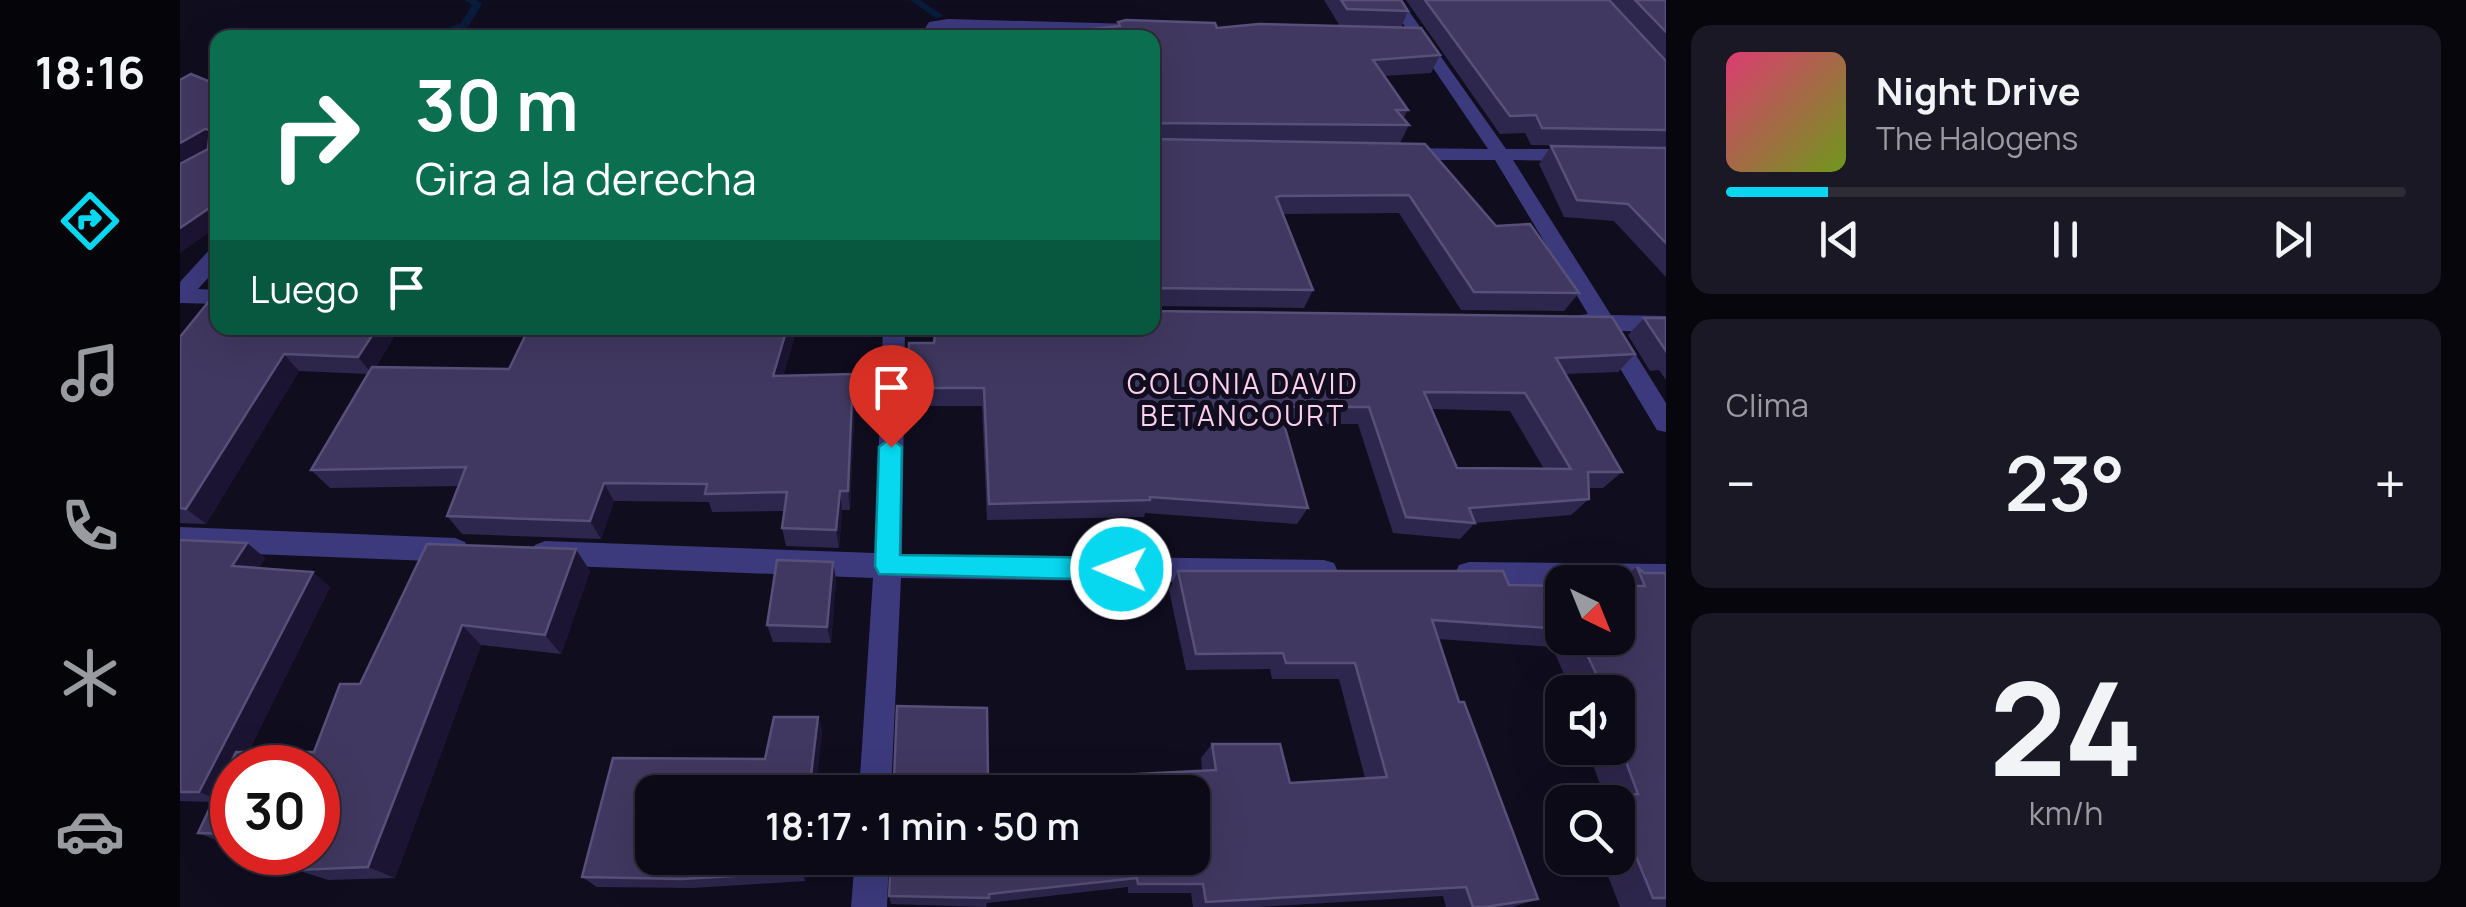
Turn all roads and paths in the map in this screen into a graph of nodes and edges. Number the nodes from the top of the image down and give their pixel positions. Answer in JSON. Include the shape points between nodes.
{"nodes":[{"id":1,"x":1394,"y":0,"type":"edge"},
{"id":2,"x":931,"y":30,"type":"edge"},
{"id":3,"x":1144,"y":30,"type":"edge"},
{"id":4,"x":1384,"y":154,"type":"edge"},
{"id":5,"x":1500,"y":155,"type":"junction"},
{"id":6,"x":1592,"y":156,"type":"edge"},
{"id":7,"x":210,"y":262,"type":"edge"},
{"id":8,"x":180,"y":296,"type":"edge"},
{"id":9,"x":210,"y":297,"type":"edge"},
{"id":10,"x":1564,"y":322,"type":"edge"},
{"id":11,"x":1602,"y":322,"type":"junction"},
{"id":12,"x":1666,"y":324,"type":"edge"},
{"id":13,"x":894,"y":335,"type":"edge"},
{"id":14,"x":1666,"y":423,"type":"edge"},
{"id":15,"x":180,"y":539,"type":"edge"},
{"id":16,"x":475,"y":550,"type":"edge"},
{"id":17,"x":514,"y":552,"type":"edge"},
{"id":18,"x":888,"y":566,"type":"junction"},
{"id":19,"x":1347,"y":572,"type":"edge"},
{"id":20,"x":1446,"y":573,"type":"edge"},
{"id":21,"x":1666,"y":576,"type":"edge"},
{"id":22,"x":876,"y":775,"type":"edge"},
{"id":23,"x":871,"y":875,"type":"edge"},
{"id":24,"x":869,"y":907,"type":"edge"}],
"edges":[{"from":1,"to":5,"type":"street","via":[[1408,37]]},
{"from":2,"to":3,"type":"street","via":[[948,24]]},
{"from":4,"to":5,"type":"street"},
{"from":5,"to":6,"type":"street"},
{"from":5,"to":11,"type":"street"},
{"from":7,"to":8,"type":"street"},
{"from":8,"to":9,"type":"street"},
{"from":10,"to":11,"type":"street"},
{"from":11,"to":12,"type":"street"},
{"from":11,"to":14,"type":"street"},
{"from":13,"to":18,"type":"street"},
{"from":15,"to":16,"type":"street"},
{"from":17,"to":18,"type":"street"},
{"from":18,"to":19,"type":"street"},
{"from":18,"to":22,"type":"street"},
{"from":20,"to":21,"type":"street"},
{"from":23,"to":24,"type":"street"}]}
